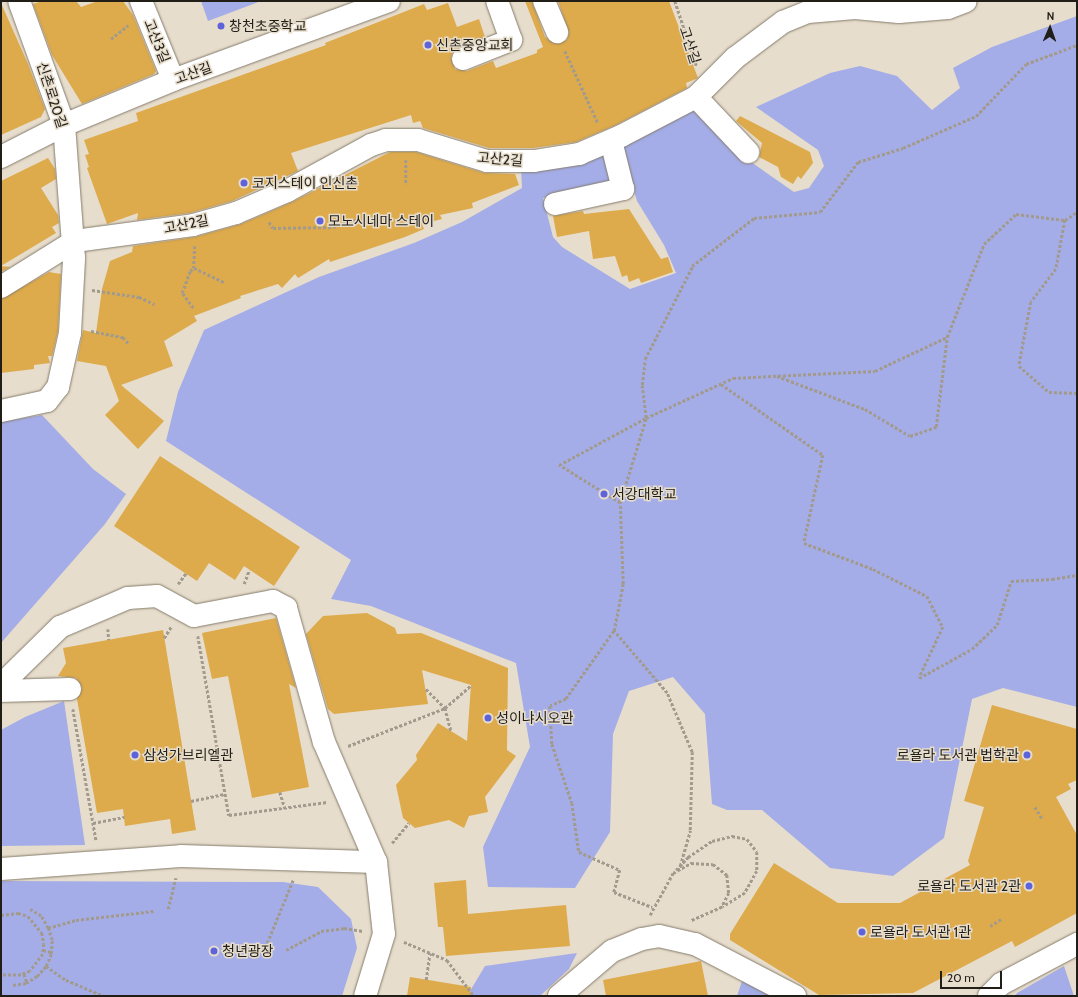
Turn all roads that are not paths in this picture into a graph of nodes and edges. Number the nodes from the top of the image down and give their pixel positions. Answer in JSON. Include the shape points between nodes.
{"nodes":[{"id":1,"x":19,"y":1,"type":"edge"},
{"id":2,"x":141,"y":1,"type":"edge"},
{"id":3,"x":389,"y":1,"type":"edge"},
{"id":4,"x":497,"y":1,"type":"edge"},
{"id":5,"x":544,"y":1,"type":"edge"},
{"id":6,"x":954,"y":3,"type":"edge"},
{"id":7,"x":557,"y":32,"type":"road end"},
{"id":8,"x":463,"y":59,"type":"dead end"},
{"id":9,"x":173,"y":80,"type":"junction"},
{"id":10,"x":700,"y":93,"type":"junction"},
{"id":11,"x":64,"y":125,"type":"junction"},
{"id":12,"x":611,"y":141,"type":"junction"},
{"id":13,"x":748,"y":152,"type":"dead end"},
{"id":14,"x":1,"y":157,"type":"edge"},
{"id":15,"x":555,"y":204,"type":"dead end"},
{"id":16,"x":75,"y":241,"type":"junction"},
{"id":17,"x":1,"y":287,"type":"edge"},
{"id":18,"x":1,"y":411,"type":"edge"},
{"id":19,"x":1,"y":685,"type":"edge"},
{"id":20,"x":70,"y":689,"type":"road end"},
{"id":21,"x":1,"y":691,"type":"edge"},
{"id":22,"x":376,"y":862,"type":"junction"},
{"id":23,"x":1,"y":869,"type":"edge"},
{"id":24,"x":1077,"y":944,"type":"edge"},
{"id":25,"x":365,"y":996,"type":"edge"},
{"id":26,"x":559,"y":996,"type":"edge"},
{"id":27,"x":795,"y":996,"type":"edge"},
{"id":28,"x":989,"y":996,"type":"edge"}],
"edges":[{"from":1,"to":11,"type":"street","name":"신촌로20길"},
{"from":2,"to":9,"type":"street","name":"고산3길"},
{"from":3,"to":9,"type":"street","name":"고산길"},
{"from":4,"to":8,"type":"street","via":[[511,40]]},
{"from":5,"to":7,"type":"street"},
{"from":6,"to":10,"type":"street","name":"고산2길","via":[[899,12],[855,8],[808,12],[783,22],[752,44]]},
{"from":9,"to":11,"type":"street","name":"고산길"},
{"from":10,"to":12,"type":"street","name":"고산2길"},
{"from":10,"to":13,"type":"street"},
{"from":11,"to":14,"type":"street","name":"고산길"},
{"from":11,"to":16,"type":"street","name":"신촌로20길"},
{"from":12,"to":15,"type":"street","via":[[624,189]]},
{"from":12,"to":16,"type":"street","name":"고산2길","via":[[579,154],[557,159],[512,162],[487,161],[418,140],[386,140],[371,145],[287,191],[236,213],[193,225]]},
{"from":16,"to":17,"type":"street","name":"고산2길"},
{"from":16,"to":18,"type":"street","name":"신촌로20길","via":[[70,328],[61,378],[55,393],[47,400],[34,405]]},
{"from":19,"to":22,"type":"street","via":[[60,627],[128,598],[158,596],[194,616],[273,602],[286,608],[329,754]]},
{"from":20,"to":21,"type":"street"},
{"from":22,"to":23,"type":"street","via":[[181,856]]},
{"from":22,"to":25,"type":"street","via":[[384,934]]},
{"from":24,"to":28,"type":"street","via":[[1001,984]]},
{"from":26,"to":27,"type":"street","via":[[612,952],[642,939],[659,936],[695,944]]}]}
